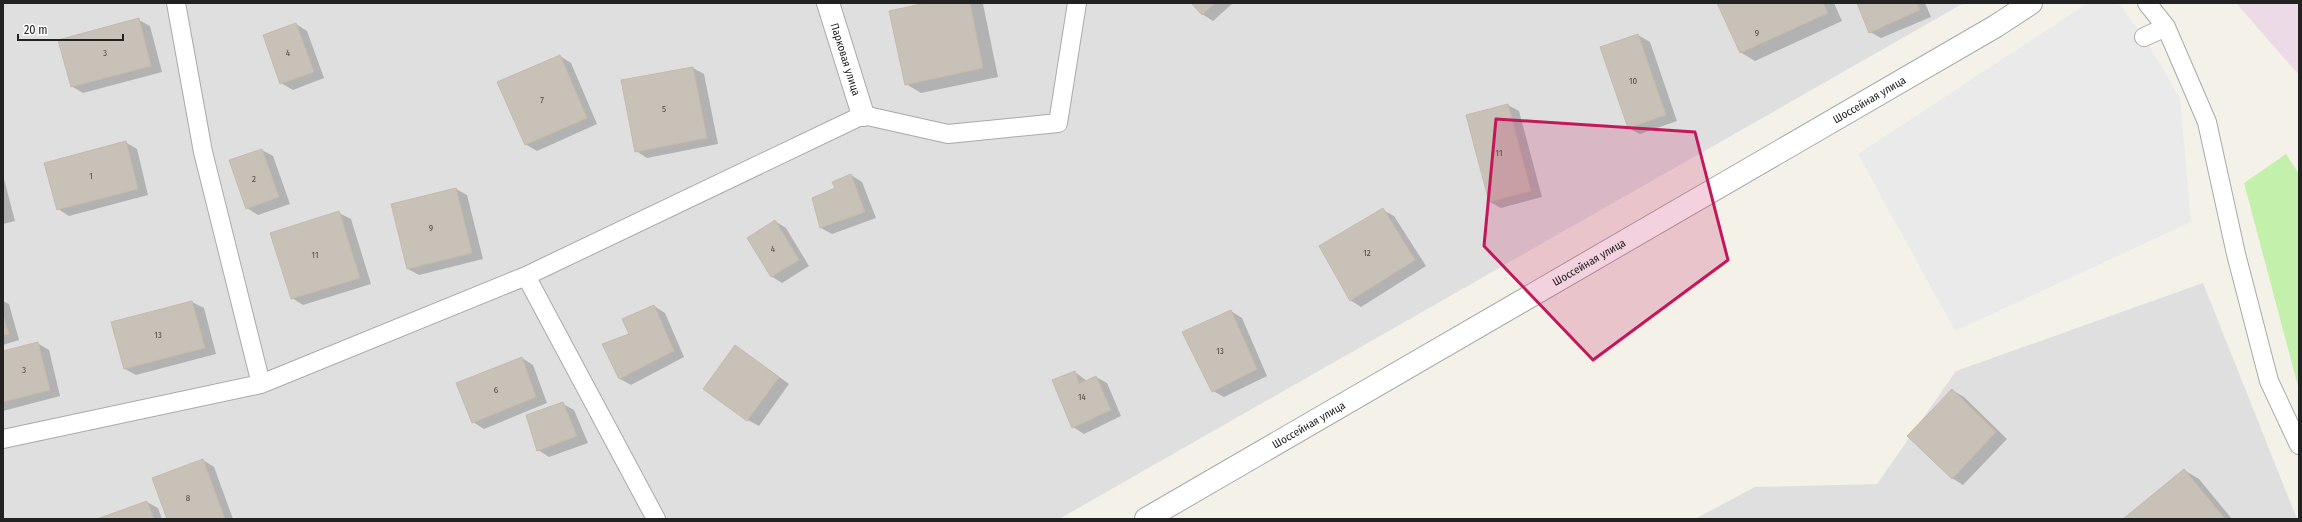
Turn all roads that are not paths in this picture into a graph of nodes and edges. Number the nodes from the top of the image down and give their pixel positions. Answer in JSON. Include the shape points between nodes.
{"nodes":[{"id":1,"x":176,"y":3,"type":"edge"},
{"id":2,"x":828,"y":3,"type":"edge"},
{"id":3,"x":1077,"y":3,"type":"edge"},
{"id":4,"x":2031,"y":3,"type":"edge"},
{"id":5,"x":2147,"y":3,"type":"edge"},
{"id":6,"x":2166,"y":27,"type":"junction"},
{"id":7,"x":2144,"y":37,"type":"dead end"},
{"id":8,"x":863,"y":115,"type":"junction"},
{"id":9,"x":526,"y":276,"type":"junction"},
{"id":10,"x":261,"y":384,"type":"junction"},
{"id":11,"x":3,"y":439,"type":"edge"},
{"id":12,"x":2299,"y":445,"type":"edge"},
{"id":13,"x":656,"y":519,"type":"edge"},
{"id":14,"x":1146,"y":519,"type":"edge"}],
"edges":[{"from":1,"to":10,"type":"lane","via":[[203,152]]},
{"from":2,"to":8,"type":"street","name":"Парковая улица"},
{"from":3,"to":8,"type":"lane","via":[[1058,123],[948,134]]},
{"from":4,"to":14,"type":"street","name":"Шоссейная улица","via":[[1996,26]]},
{"from":5,"to":6,"type":"lane"},
{"from":6,"to":7,"type":"lane"},
{"from":6,"to":12,"type":"lane","via":[[2207,122],[2236,254],[2269,381]]},
{"from":8,"to":9,"type":"lane"},
{"from":9,"to":10,"type":"lane"},
{"from":9,"to":13,"type":"lane"},
{"from":10,"to":11,"type":"lane"}]}
